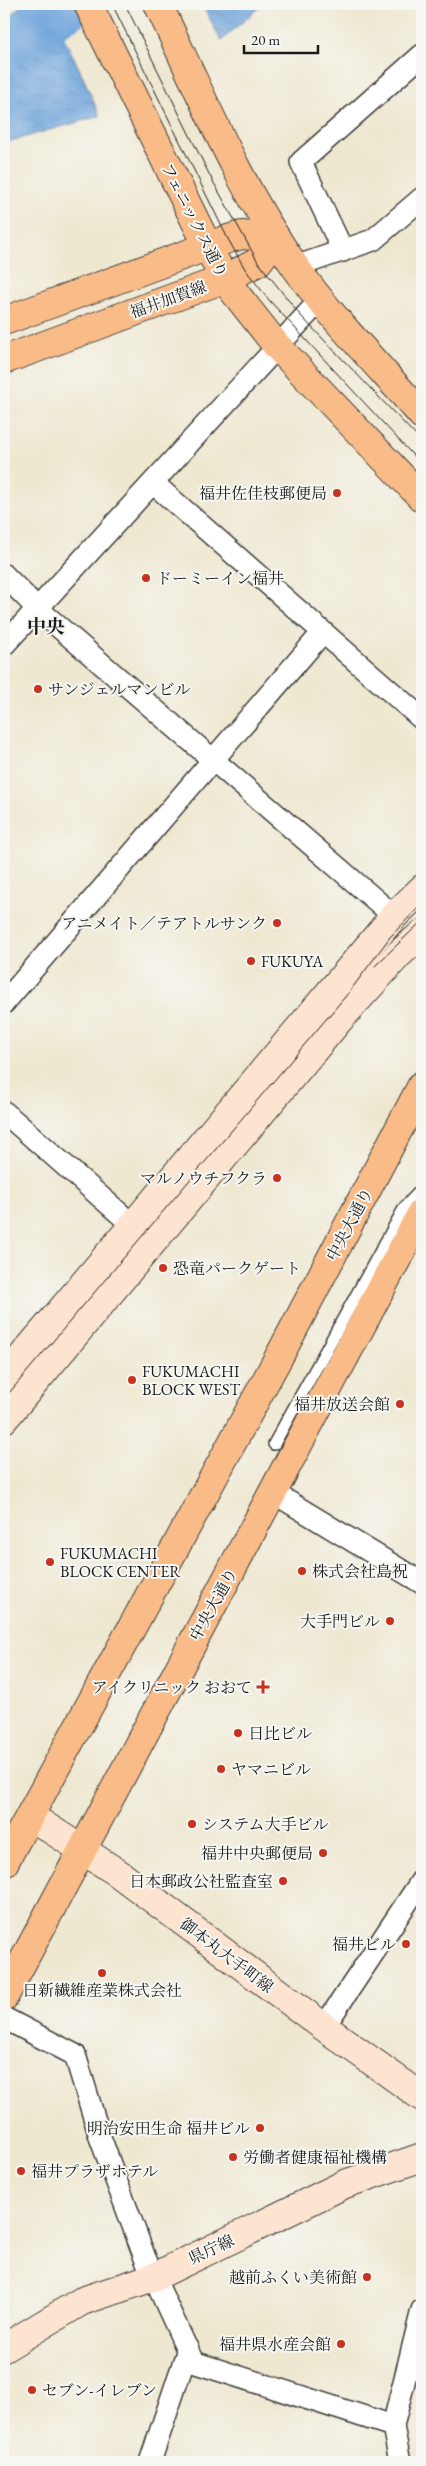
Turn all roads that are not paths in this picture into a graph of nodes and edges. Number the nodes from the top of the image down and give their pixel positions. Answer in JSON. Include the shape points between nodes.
{"nodes":[{"id":1,"x":88,"y":4,"type":"edge"},
{"id":2,"x":158,"y":4,"type":"edge"},
{"id":3,"x":422,"y":55,"type":"edge"},
{"id":4,"x":422,"y":198,"type":"edge"},
{"id":5,"x":276,"y":238,"type":"junction"},
{"id":6,"x":208,"y":246,"type":"junction"},
{"id":7,"x":343,"y":251,"type":"junction"},
{"id":8,"x":295,"y":267,"type":"junction"},
{"id":9,"x":224,"y":279,"type":"junction"},
{"id":10,"x":321,"y":299,"type":"junction"},
{"id":11,"x":4,"y":321,"type":"edge"},
{"id":12,"x":278,"y":346,"type":"junction"},
{"id":13,"x":4,"y":360,"type":"edge"},
{"id":14,"x":422,"y":415,"type":"edge"},
{"id":15,"x":153,"y":483,"type":"junction"},
{"id":16,"x":422,"y":498,"type":"edge"},
{"id":17,"x":4,"y":575,"type":"edge"},
{"id":18,"x":38,"y":609,"type":"junction"},
{"id":19,"x":323,"y":632,"type":"junction"},
{"id":20,"x":4,"y":645,"type":"edge"},
{"id":21,"x":422,"y":719,"type":"edge"},
{"id":22,"x":214,"y":760,"type":"junction"},
{"id":23,"x":422,"y":889,"type":"edge"},
{"id":24,"x":394,"y":916,"type":"junction"},
{"id":25,"x":422,"y":934,"type":"edge"},
{"id":26,"x":4,"y":1003,"type":"edge"},
{"id":27,"x":422,"y":1085,"type":"edge"},
{"id":28,"x":4,"y":1112,"type":"edge"},
{"id":29,"x":422,"y":1189,"type":"edge"},
{"id":30,"x":422,"y":1212,"type":"edge"},
{"id":31,"x":143,"y":1234,"type":"junction"},
{"id":32,"x":4,"y":1378,"type":"edge"},
{"id":33,"x":4,"y":1419,"type":"edge"},
{"id":34,"x":233,"y":1442,"type":"junction"},
{"id":35,"x":274,"y":1444,"type":"dead end"},
{"id":36,"x":274,"y":1493,"type":"junction"},
{"id":37,"x":422,"y":1583,"type":"edge"},
{"id":38,"x":150,"y":1619,"type":"dead end"},
{"id":39,"x":30,"y":1816,"type":"junction"},
{"id":40,"x":81,"y":1848,"type":"junction"},
{"id":41,"x":4,"y":1863,"type":"edge"},
{"id":42,"x":422,"y":1880,"type":"edge"},
{"id":43,"x":4,"y":1997,"type":"edge"},
{"id":44,"x":4,"y":2018,"type":"edge"},
{"id":45,"x":324,"y":2027,"type":"junction"},
{"id":46,"x":422,"y":2097,"type":"edge"},
{"id":47,"x":422,"y":2157,"type":"edge"},
{"id":48,"x":154,"y":2277,"type":"junction"},
{"id":49,"x":422,"y":2310,"type":"edge"},
{"id":50,"x":4,"y":2348,"type":"edge"},
{"id":51,"x":188,"y":2349,"type":"junction"},
{"id":52,"x":393,"y":2426,"type":"junction"},
{"id":53,"x":150,"y":2462,"type":"edge"},
{"id":54,"x":400,"y":2462,"type":"edge"}],
"edges":[{"from":1,"to":6,"type":"main road","name":"フェニックス通り"},
{"from":2,"to":5,"type":"main road","via":[[238,172]]},
{"from":3,"to":7,"type":"street","via":[[301,162]]},
{"from":4,"to":7,"type":"street","via":[[373,240]]},
{"from":5,"to":6,"type":"main road","via":[[242,235]]},
{"from":5,"to":8,"type":"main road"},
{"from":5,"to":9,"type":"main road","name":"福井加賀線","via":[[258,262]]},
{"from":6,"to":9,"type":"main road","name":"フェニックス通り"},
{"from":6,"to":11,"type":"main road"},
{"from":7,"to":8,"type":"street"},
{"from":8,"to":10,"type":"main road"},
{"from":9,"to":12,"type":"main road","name":"フェニックス通り"},
{"from":9,"to":13,"type":"main road","name":"福井加賀線"},
{"from":10,"to":12,"type":"street"},
{"from":10,"to":14,"type":"main road"},
{"from":12,"to":15,"type":"street"},
{"from":12,"to":16,"type":"main road","name":"フェニックス通り"},
{"from":15,"to":18,"type":"street"},
{"from":15,"to":19,"type":"street"},
{"from":17,"to":18,"type":"street"},
{"from":18,"to":20,"type":"street"},
{"from":18,"to":22,"type":"street"},
{"from":19,"to":21,"type":"street"},
{"from":19,"to":22,"type":"street"},
{"from":22,"to":24,"type":"street"},
{"from":22,"to":26,"type":"street"},
{"from":23,"to":24,"type":"street"},
{"from":24,"to":31,"type":"street"},
{"from":25,"to":31,"type":"street","via":[[399,954]]},
{"from":27,"to":34,"type":"main road","name":"中央大通り"},
{"from":28,"to":31,"type":"street"},
{"from":29,"to":35,"type":"lane","via":[[405,1207]]},
{"from":30,"to":36,"type":"main road","name":"中央大通り"},
{"from":31,"to":32,"type":"street"},
{"from":31,"to":33,"type":"street"},
{"from":34,"to":38,"type":"lane","via":[[191,1542]]},
{"from":34,"to":39,"type":"main road","name":"中央大通り"},
{"from":36,"to":37,"type":"street"},
{"from":36,"to":40,"type":"main road","name":"中央大通り"},
{"from":39,"to":40,"type":"street","name":"御本丸大手町線"},
{"from":39,"to":41,"type":"main road","name":"中央大通り"},
{"from":40,"to":43,"type":"main road","name":"中央大通り"},
{"from":40,"to":45,"type":"street","name":"御本丸大手町線"},
{"from":42,"to":45,"type":"street"},
{"from":44,"to":48,"type":"street","via":[[75,2055],[100,2137]]},
{"from":45,"to":46,"type":"street","name":"御本丸大手町線"},
{"from":47,"to":48,"type":"street","name":"県庁線","via":[[345,2184]]},
{"from":48,"to":50,"type":"street","name":"県庁線","via":[[82,2301]]},
{"from":48,"to":51,"type":"street"},
{"from":49,"to":52,"type":"street"},
{"from":51,"to":52,"type":"street","via":[[193,2362]]},
{"from":51,"to":53,"type":"street"},
{"from":52,"to":54,"type":"street"}]}
